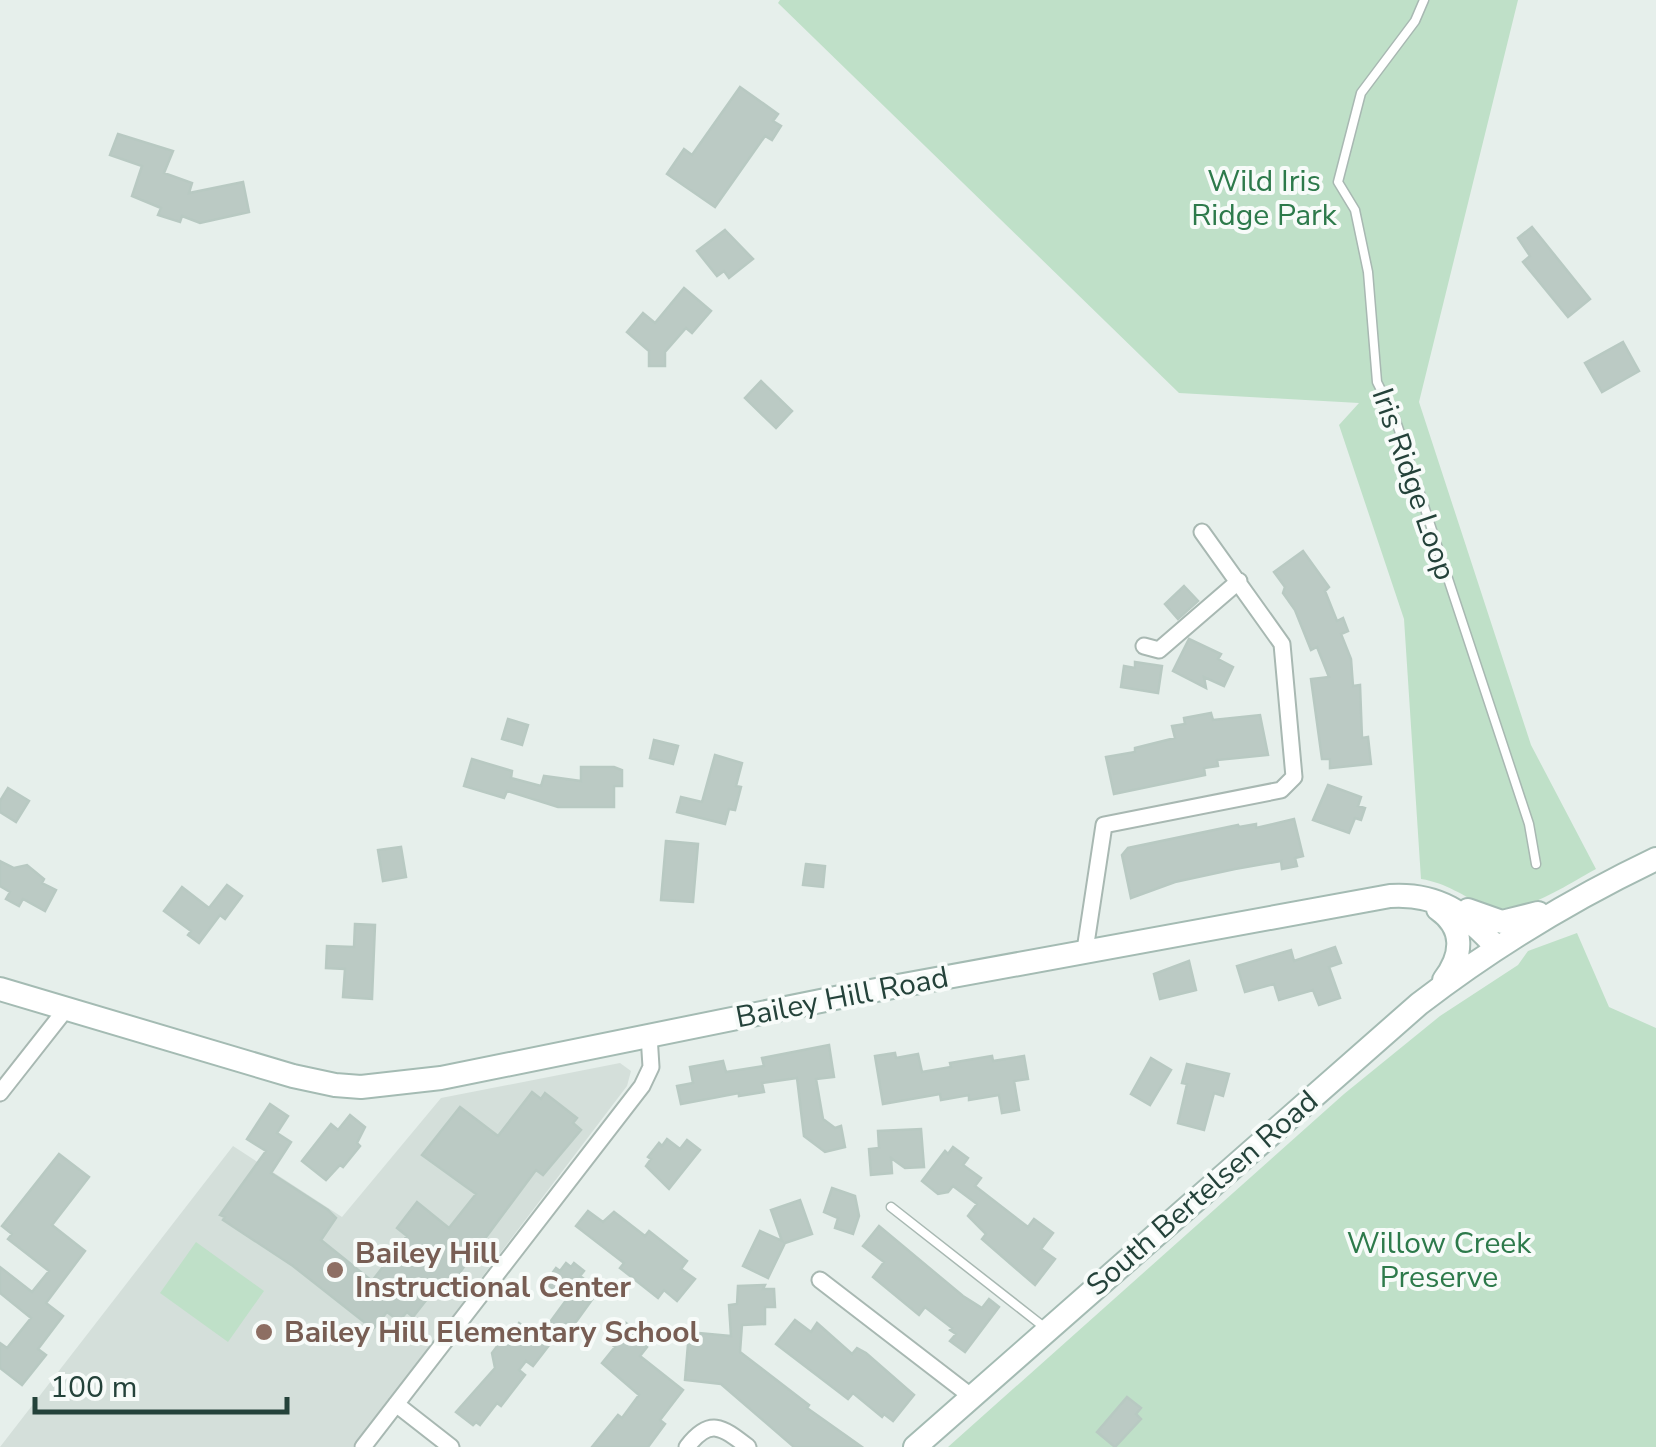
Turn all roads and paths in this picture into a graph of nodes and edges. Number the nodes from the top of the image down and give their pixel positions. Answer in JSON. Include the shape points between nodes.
{"nodes":[{"id":1,"x":1424,"y":0,"type":"edge"},
{"id":2,"x":1202,"y":532,"type":"dead end"},
{"id":3,"x":1239,"y":581,"type":"junction"},
{"id":4,"x":1144,"y":646,"type":"dead end"},
{"id":5,"x":1656,"y":860,"type":"edge"},
{"id":6,"x":1536,"y":864,"type":"dead end"},
{"id":7,"x":1413,"y":895,"type":"junction"},
{"id":8,"x":1583,"y":896,"type":"junction"},
{"id":9,"x":1443,"y":902,"type":"junction"},
{"id":10,"x":1496,"y":948,"type":"junction"},
{"id":11,"x":1085,"y":950,"type":"junction"},
{"id":12,"x":0,"y":989,"type":"edge"},
{"id":13,"x":1436,"y":990,"type":"junction"},
{"id":14,"x":66,"y":1009,"type":"junction"},
{"id":15,"x":649,"y":1036,"type":"junction"},
{"id":16,"x":0,"y":1094,"type":"edge"},
{"id":17,"x":890,"y":1207,"type":"dead end"},
{"id":18,"x":820,"y":1280,"type":"dead end"},
{"id":19,"x":1047,"y":1330,"type":"junction"},
{"id":20,"x":972,"y":1397,"type":"junction"},
{"id":21,"x":396,"y":1404,"type":"junction"},
{"id":22,"x":362,"y":1447,"type":"edge"},
{"id":23,"x":451,"y":1447,"type":"edge"},
{"id":24,"x":687,"y":1447,"type":"edge"},
{"id":25,"x":748,"y":1447,"type":"edge"},
{"id":26,"x":916,"y":1447,"type":"edge"}],
"edges":[{"from":1,"to":6,"type":"lane","name":"Iris Ridge Loop","via":[[1361,93],[1338,186],[1355,210],[1365,256],[1378,386],[1395,418],[1529,824]]},
{"from":2,"to":3,"type":"street"},
{"from":3,"to":4,"type":"street","via":[[1158,650]]},
{"from":3,"to":11,"type":"street","via":[[1282,644],[1297,782],[1102,827]]},
{"from":5,"to":8,"type":"main road"},
{"from":7,"to":9,"type":"main road","name":"Bailey Hill Road"},
{"from":7,"to":11,"type":"main road","name":"Bailey Hill Road"},
{"from":7,"to":13,"type":"main road","via":[[1442,911],[1458,934],[1455,963]]},
{"from":8,"to":9,"type":"main road","via":[[1502,922]]},
{"from":8,"to":10,"type":"main road"},
{"from":9,"to":10,"type":"main road","name":"Bailey Hill Road"},
{"from":10,"to":13,"type":"main road","name":"South Bertelsen Road"},
{"from":11,"to":15,"type":"main road","name":"Bailey Hill Road"},
{"from":12,"to":14,"type":"main road","name":"Bailey Hill Road"},
{"from":13,"to":19,"type":"main road","name":"South Bertelsen Road"},
{"from":14,"to":15,"type":"main road","name":"Bailey Hill Road","via":[[335,1086],[440,1078]]},
{"from":14,"to":16,"type":"street"},
{"from":15,"to":21,"type":"street","via":[[652,1067],[642,1086]]},
{"from":17,"to":19,"type":"lane"},
{"from":18,"to":20,"type":"street"},
{"from":19,"to":20,"type":"main road","name":"South Bertelsen Road"},
{"from":20,"to":26,"type":"main road","name":"South Bertelsen Road"},
{"from":21,"to":22,"type":"street"},
{"from":21,"to":23,"type":"street"},
{"from":24,"to":25,"type":"street","via":[[710,1427]]}]}
